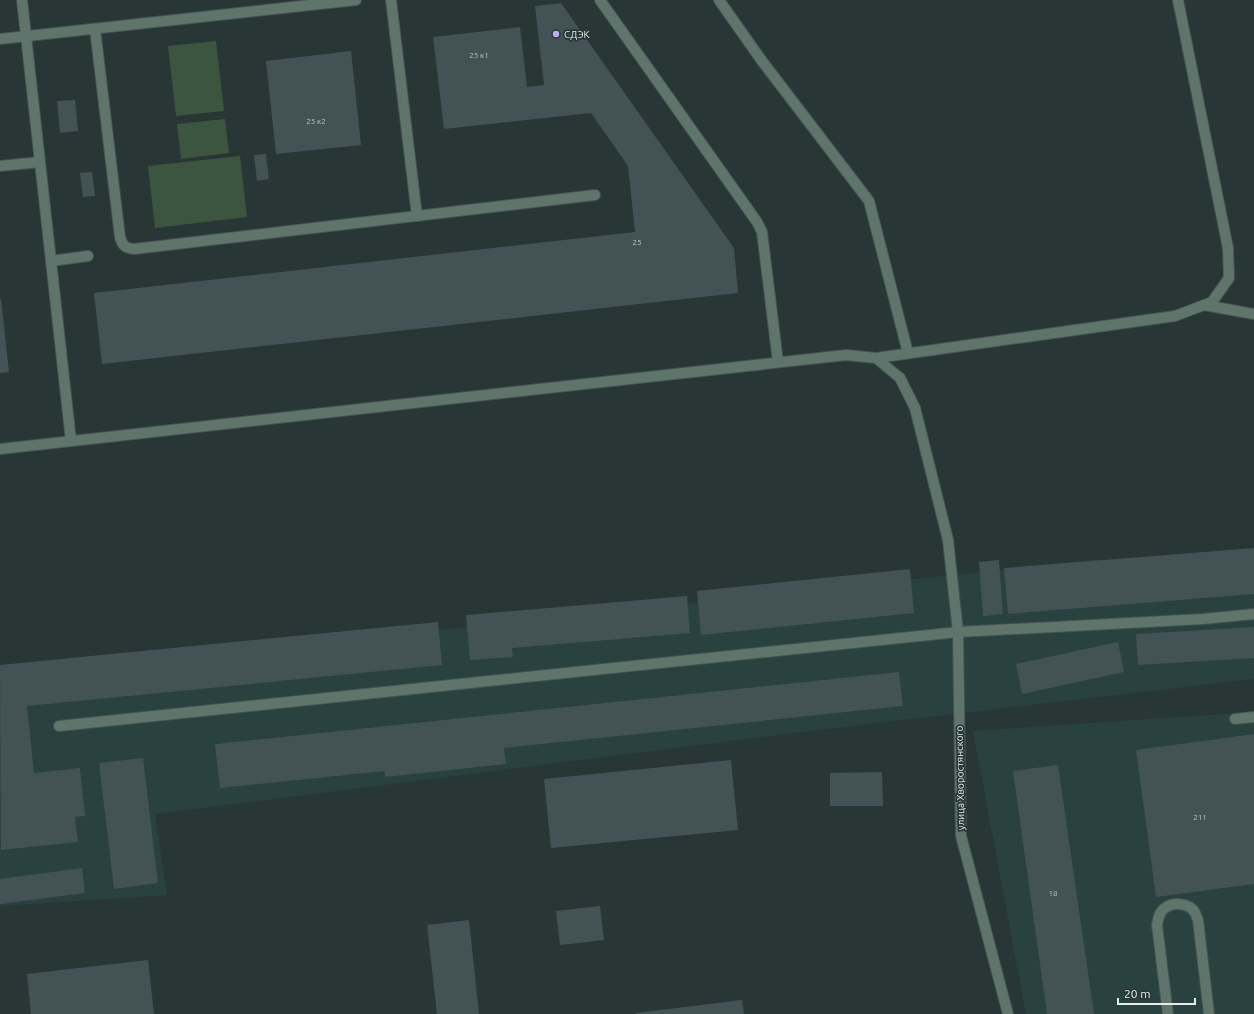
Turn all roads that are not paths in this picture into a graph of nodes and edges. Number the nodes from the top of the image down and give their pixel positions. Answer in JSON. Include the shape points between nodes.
{"nodes":[{"id":1,"x":22,"y":0,"type":"edge"},
{"id":2,"x":356,"y":0,"type":"edge"},
{"id":3,"x":391,"y":0,"type":"edge"},
{"id":4,"x":600,"y":0,"type":"edge"},
{"id":5,"x":719,"y":0,"type":"edge"},
{"id":6,"x":1178,"y":0,"type":"edge"},
{"id":7,"x":95,"y":29,"type":"junction"},
{"id":8,"x":26,"y":37,"type":"junction"},
{"id":9,"x":0,"y":40,"type":"edge"},
{"id":10,"x":40,"y":162,"type":"junction"},
{"id":11,"x":0,"y":166,"type":"edge"},
{"id":12,"x":595,"y":195,"type":"dead end"},
{"id":13,"x":416,"y":216,"type":"junction"},
{"id":14,"x":88,"y":256,"type":"dead end"},
{"id":15,"x":51,"y":261,"type":"junction"},
{"id":16,"x":1204,"y":305,"type":"junction"},
{"id":17,"x":1254,"y":314,"type":"edge"},
{"id":18,"x":908,"y":353,"type":"junction"},
{"id":19,"x":876,"y":358,"type":"junction"},
{"id":20,"x":778,"y":362,"type":"junction"},
{"id":21,"x":71,"y":441,"type":"junction"},
{"id":22,"x":0,"y":449,"type":"edge"},
{"id":23,"x":1254,"y":614,"type":"edge"},
{"id":24,"x":958,"y":632,"type":"junction"},
{"id":25,"x":1254,"y":717,"type":"edge"},
{"id":26,"x":1235,"y":719,"type":"dead end"},
{"id":27,"x":59,"y":726,"type":"dead end"},
{"id":28,"x":1008,"y":1014,"type":"edge"},
{"id":29,"x":1168,"y":1014,"type":"edge"},
{"id":30,"x":1209,"y":1014,"type":"edge"}],
"edges":[{"from":1,"to":8,"type":"street"},
{"from":2,"to":7,"type":"street"},
{"from":3,"to":13,"type":"street"},
{"from":4,"to":20,"type":"street","via":[[762,232]]},
{"from":5,"to":18,"type":"street","via":[[762,61],[869,201]]},
{"from":6,"to":16,"type":"street","via":[[1228,248],[1229,278],[1212,302]]},
{"from":7,"to":8,"type":"street"},
{"from":7,"to":13,"type":"street","via":[[120,237],[122,244],[128,248]]},
{"from":8,"to":9,"type":"street"},
{"from":8,"to":10,"type":"street"},
{"from":10,"to":11,"type":"street"},
{"from":10,"to":15,"type":"street"},
{"from":12,"to":13,"type":"street"},
{"from":14,"to":15,"type":"street"},
{"from":15,"to":21,"type":"street"},
{"from":16,"to":17,"type":"street"},
{"from":16,"to":18,"type":"street","via":[[1175,316]]},
{"from":18,"to":19,"type":"street"},
{"from":19,"to":20,"type":"street","via":[[846,355]]},
{"from":19,"to":24,"type":"street","name":"улица Хворостянского","via":[[900,378],[915,408],[948,540]]},
{"from":20,"to":21,"type":"street"},
{"from":21,"to":22,"type":"street"},
{"from":23,"to":24,"type":"street"},
{"from":24,"to":27,"type":"street"},
{"from":24,"to":28,"type":"street","name":"улица Хворостянского","via":[[962,836]]},
{"from":25,"to":26,"type":"street"},
{"from":29,"to":30,"type":"street","via":[[1157,925],[1159,915],[1165,908],[1176,904],[1186,905],[1194,911],[1198,920]]}]}
